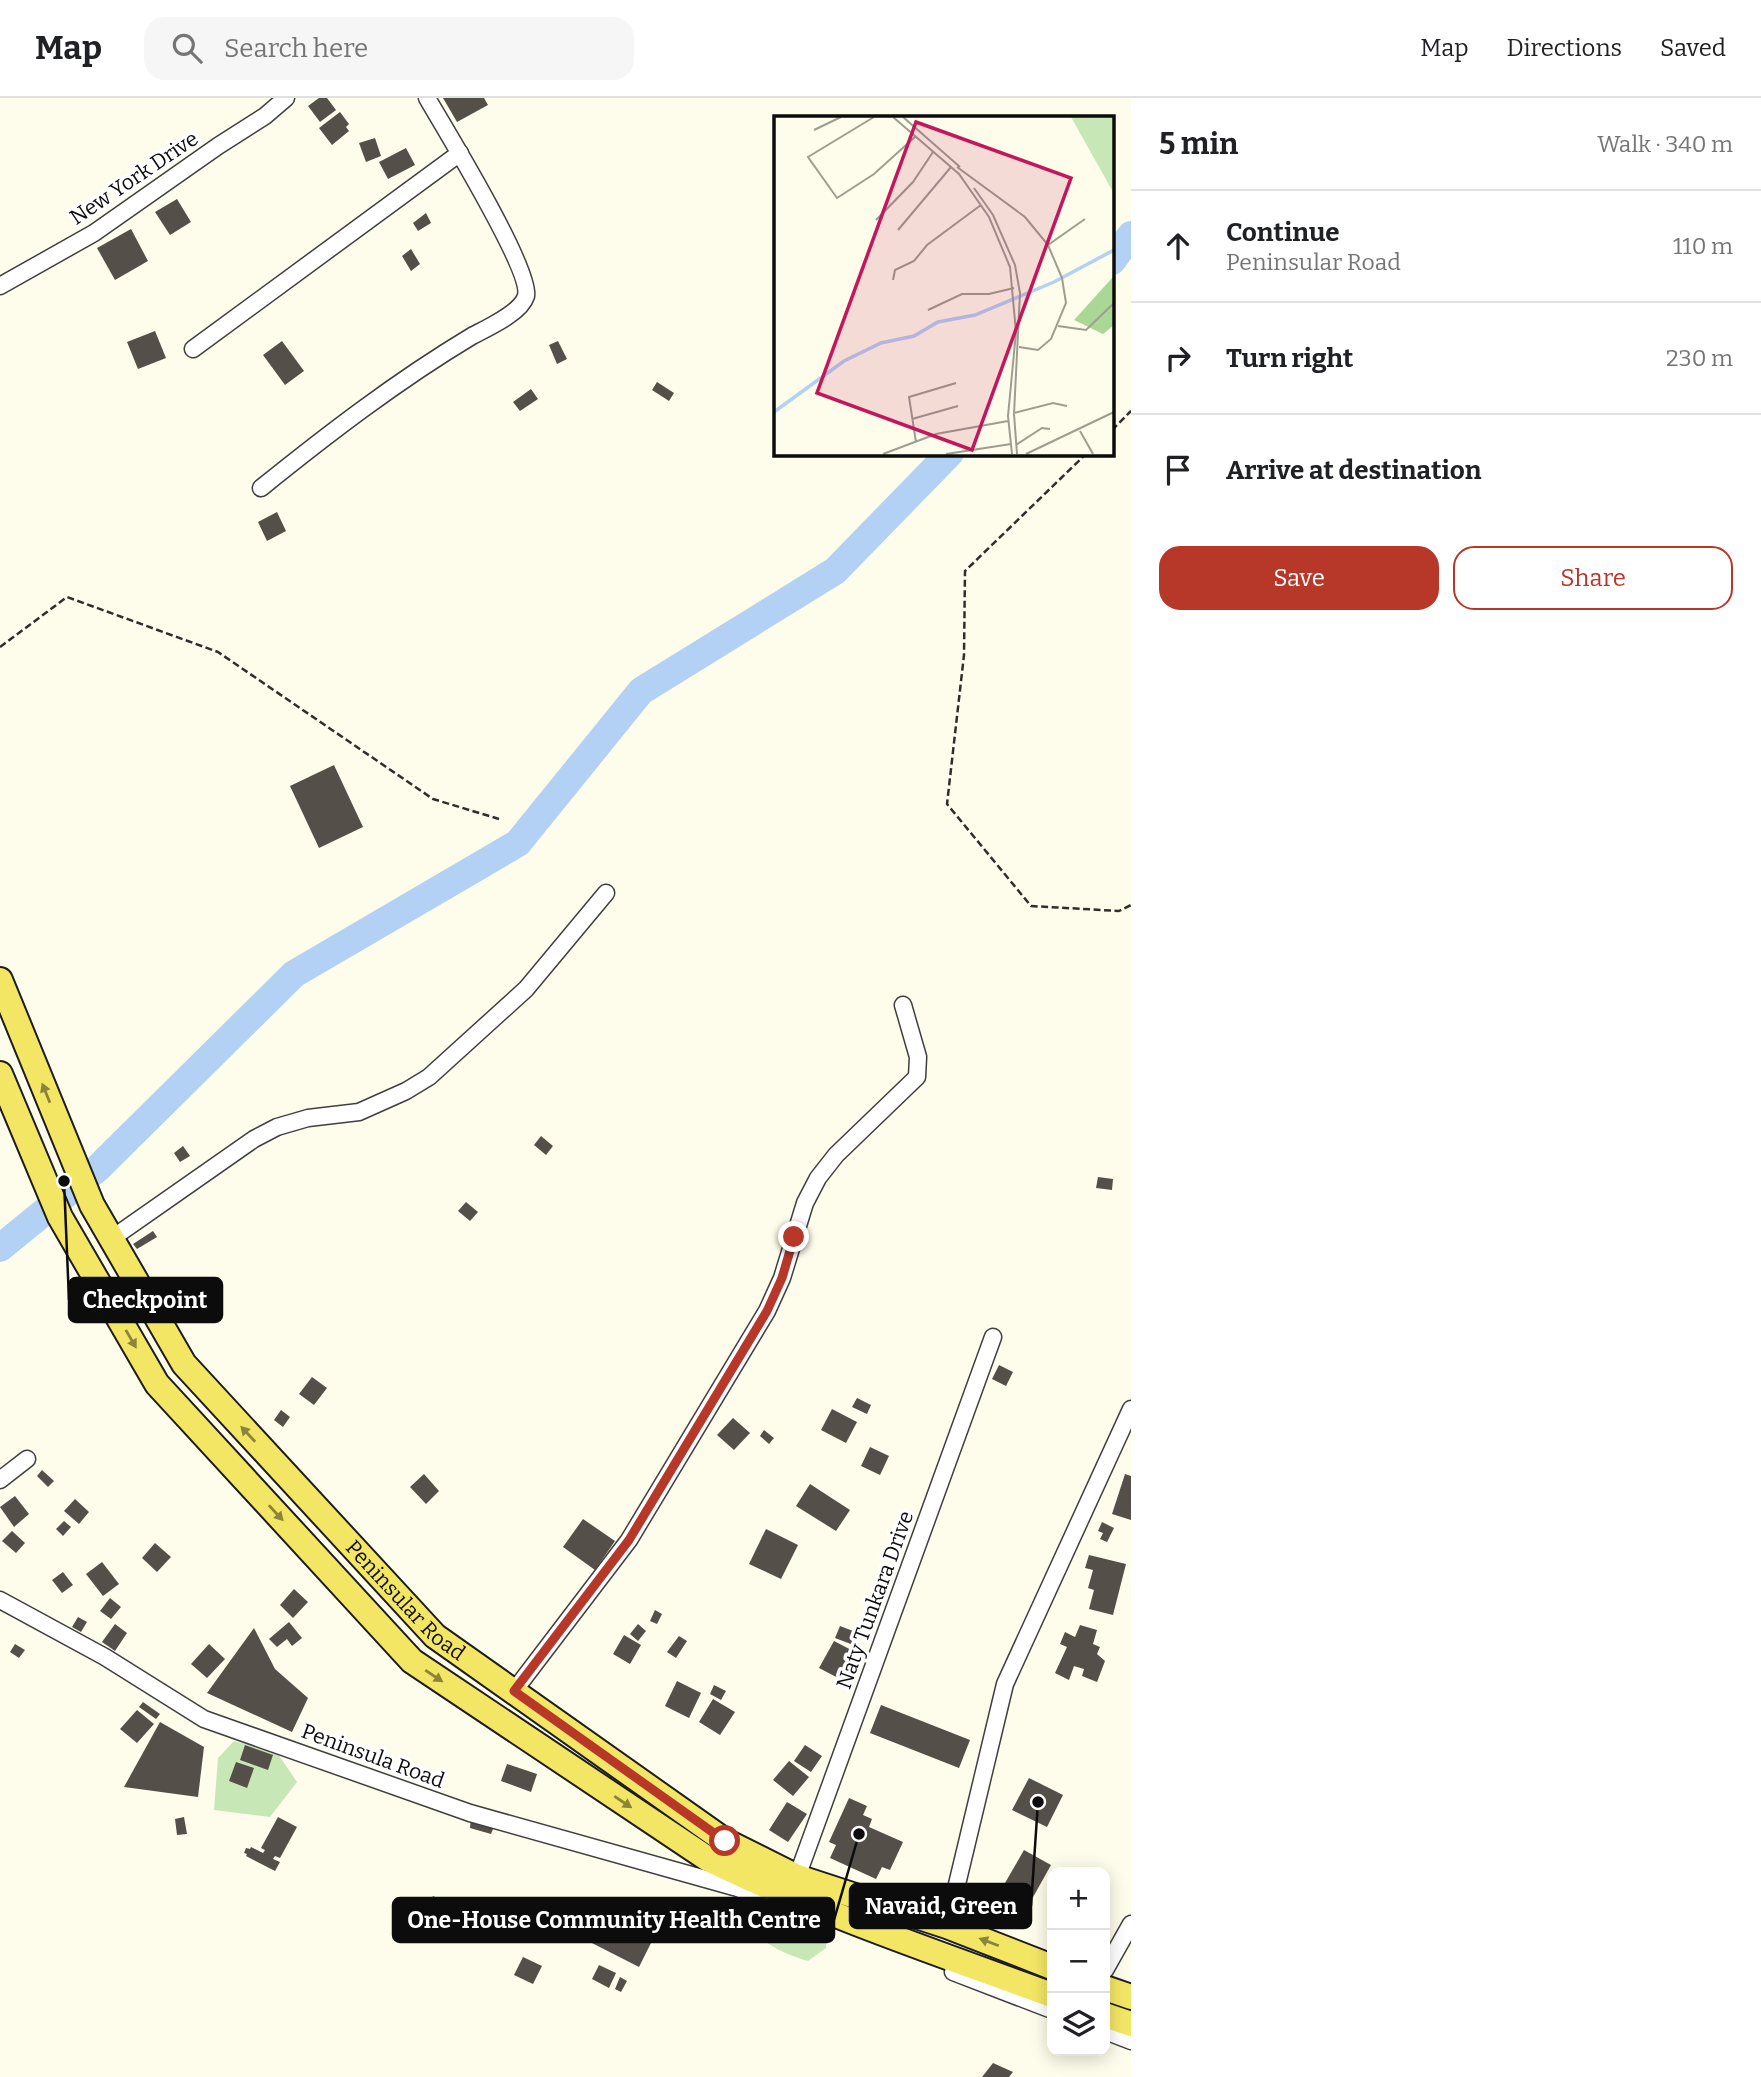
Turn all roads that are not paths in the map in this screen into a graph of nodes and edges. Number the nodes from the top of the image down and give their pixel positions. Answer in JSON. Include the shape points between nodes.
{"nodes":[{"id":1,"x":286,"y":98,"type":"edge"},
{"id":2,"x":427,"y":98,"type":"edge"},
{"id":3,"x":460,"y":153,"type":"junction"},
{"id":4,"x":0,"y":286,"type":"edge"},
{"id":5,"x":193,"y":349,"type":"dead end"},
{"id":6,"x":261,"y":488,"type":"dead end"},
{"id":7,"x":606,"y":893,"type":"dead end"},
{"id":8,"x":0,"y":979,"type":"edge"},
{"id":9,"x":903,"y":1005,"type":"dead end"},
{"id":10,"x":0,"y":1074,"type":"edge"},
{"id":11,"x":111,"y":1239,"type":"junction"},
{"id":12,"x":993,"y":1337,"type":"dead end"},
{"id":13,"x":1131,"y":1409,"type":"edge"},
{"id":14,"x":27,"y":1459,"type":"dead end"},
{"id":15,"x":0,"y":1480,"type":"edge"},
{"id":16,"x":0,"y":1600,"type":"edge"},
{"id":17,"x":514,"y":1691,"type":"junction"},
{"id":18,"x":797,"y":1877,"type":"junction"},
{"id":19,"x":745,"y":1885,"type":"junction"},
{"id":20,"x":1131,"y":1924,"type":"edge"},
{"id":21,"x":947,"y":1926,"type":"junction"},
{"id":22,"x":1110,"y":1961,"type":"edge"},
{"id":23,"x":1047,"y":1965,"type":"edge"},
{"id":24,"x":1110,"y":1990,"type":"edge"},
{"id":25,"x":1047,"y":1994,"type":"edge"},
{"id":26,"x":1131,"y":1997,"type":"edge"},
{"id":27,"x":1047,"y":2008,"type":"edge"},
{"id":28,"x":1110,"y":2017,"type":"edge"},
{"id":29,"x":1131,"y":2024,"type":"edge"},
{"id":30,"x":1110,"y":2033,"type":"edge"},
{"id":31,"x":1131,"y":2041,"type":"edge"}],
"edges":[{"from":1,"to":4,"type":"street","name":"New York Drive","via":[[94,233]]},
{"from":2,"to":3,"type":"street"},
{"from":3,"to":5,"type":"street"},
{"from":3,"to":6,"type":"street","via":[[519,267],[527,294],[521,307],[365,407]]},
{"from":7,"to":11,"type":"street","via":[[526,989],[429,1077],[359,1112],[277,1127]]},
{"from":11,"to":8,"type":"main road","name":"Peninsular Road","one_way":true,"via":[[71,1156]]},
{"from":9,"to":17,"type":"street","via":[[918,1057],[917,1077],[818,1178],[767,1311],[629,1540]]},
{"from":10,"to":19,"type":"main road","name":"Peninsular Road","one_way":true,"via":[[60,1217],[157,1384],[412,1661]]},
{"from":17,"to":11,"type":"main road","name":"Peninsular Road","one_way":true,"via":[[436,1636],[184,1364]]},
{"from":12,"to":18,"type":"street","name":"Naty Tunkara Drive"},
{"from":13,"to":21,"type":"street","via":[[1004,1684]]},
{"from":14,"to":15,"type":"street"},
{"from":16,"to":19,"type":"street","name":"Peninsula Road","via":[[105,1657],[204,1719],[470,1813]]},
{"from":17,"to":18,"type":"main road","name":"Peninsular Road","via":[[725,1841]]},
{"from":18,"to":21,"type":"main road","name":"Peninsular Road"},
{"from":19,"to":25,"type":"main road","name":"Peninsular Road"},
{"from":19,"to":27,"type":"street","name":"Peninsula Road"},
{"from":20,"to":22,"type":"street"},
{"from":23,"to":21,"type":"main road","name":"Peninsular Road","one_way":true},
{"from":24,"to":26,"type":"main road"},
{"from":28,"to":29,"type":"main road"},
{"from":30,"to":31,"type":"street"}]}
